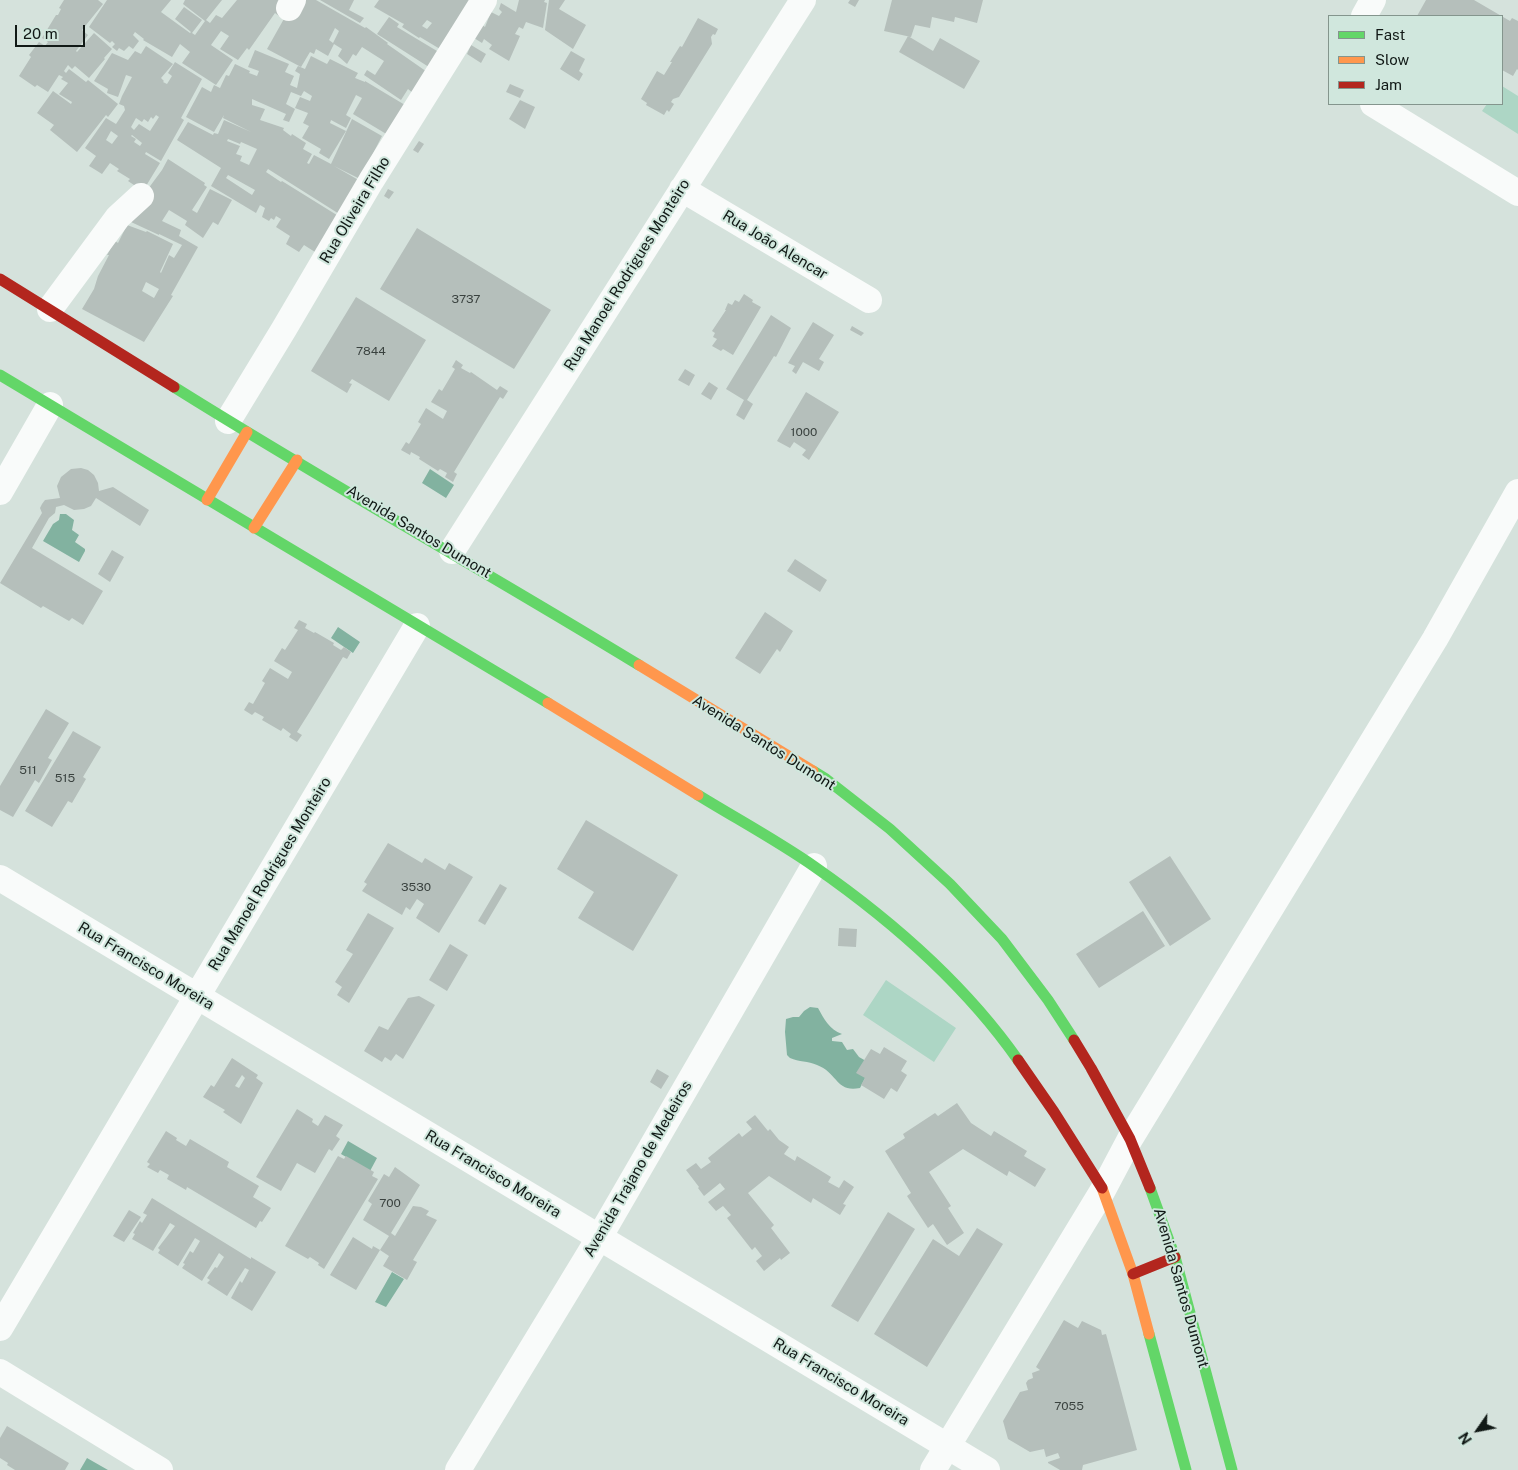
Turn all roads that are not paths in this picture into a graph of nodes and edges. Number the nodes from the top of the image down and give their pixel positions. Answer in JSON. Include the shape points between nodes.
{"nodes":[{"id":1,"x":484,"y":0,"type":"edge"},
{"id":2,"x":803,"y":0,"type":"edge"},
{"id":3,"x":1373,"y":0,"type":"edge"},
{"id":4,"x":1365,"y":15,"type":"edge"},
{"id":5,"x":1374,"y":105,"type":"edge"},
{"id":6,"x":682,"y":190,"type":"junction"},
{"id":7,"x":1518,"y":193,"type":"edge"},
{"id":8,"x":141,"y":196,"type":"dead end"},
{"id":9,"x":0,"y":279,"type":"edge"},
{"id":10,"x":869,"y":300,"type":"dead end"},
{"id":11,"x":50,"y":309,"type":"junction"},
{"id":12,"x":0,"y":375,"type":"edge"},
{"id":13,"x":50,"y":405,"type":"junction"},
{"id":14,"x":238,"y":426,"type":"junction"},
{"id":15,"x":296,"y":460,"type":"junction"},
{"id":16,"x":0,"y":492,"type":"edge"},
{"id":17,"x":1518,"y":492,"type":"edge"},
{"id":18,"x":207,"y":500,"type":"junction"},
{"id":19,"x":254,"y":528,"type":"junction"},
{"id":20,"x":452,"y":551,"type":"junction"},
{"id":21,"x":417,"y":626,"type":"junction"},
{"id":22,"x":814,"y":866,"type":"junction"},
{"id":23,"x":0,"y":878,"type":"edge"},
{"id":24,"x":198,"y":997,"type":"junction"},
{"id":25,"x":1130,"y":1139,"type":"junction"},
{"id":26,"x":1102,"y":1190,"type":"junction"},
{"id":27,"x":600,"y":1238,"type":"junction"},
{"id":28,"x":1175,"y":1258,"type":"junction"},
{"id":29,"x":1133,"y":1274,"type":"junction"},
{"id":30,"x":0,"y":1328,"type":"edge"},
{"id":31,"x":0,"y":1372,"type":"edge"},
{"id":32,"x":948,"y":1446,"type":"junction"},
{"id":33,"x":160,"y":1470,"type":"edge"},
{"id":34,"x":458,"y":1470,"type":"edge"},
{"id":35,"x":933,"y":1470,"type":"edge"},
{"id":36,"x":987,"y":1470,"type":"edge"},
{"id":37,"x":1186,"y":1470,"type":"edge"},
{"id":38,"x":1232,"y":1470,"type":"edge"}],
"edges":[{"from":1,"to":14,"type":"street","name":"Rua Oliveira Filho","via":[[371,181],[284,329]]},
{"from":2,"to":6,"type":"street","name":"Rua Manoel Rodrigues Monteiro"},
{"from":3,"to":4,"type":"street"},
{"from":5,"to":7,"type":"street"},
{"from":6,"to":10,"type":"street","name":"Rua João Alencar"},
{"from":6,"to":20,"type":"street","name":"Rua Manoel Rodrigues Monteiro"},
{"from":8,"to":11,"type":"street","via":[[118,217]]},
{"from":9,"to":11,"type":"main road","name":"Avenida Santos Dumont"},
{"from":11,"to":14,"type":"main road","name":"Avenida Santos Dumont"},
{"from":12,"to":13,"type":"main road"},
{"from":13,"to":16,"type":"street"},
{"from":13,"to":18,"type":"main road"},
{"from":14,"to":15,"type":"main road","name":"Avenida Santos Dumont"},
{"from":14,"to":18,"type":"main road"},
{"from":15,"to":19,"type":"main road"},
{"from":15,"to":20,"type":"main road","name":"Avenida Santos Dumont"},
{"from":17,"to":25,"type":"street","via":[[1434,639]]},
{"from":18,"to":19,"type":"main road"},
{"from":19,"to":21,"type":"main road"},
{"from":20,"to":25,"type":"main road","name":"Avenida Santos Dumont","via":[[826,778],[890,829],[950,884],[1002,939],[1048,1000]]},
{"from":21,"to":22,"type":"main road"},
{"from":21,"to":24,"type":"street","name":"Rua Manoel Rodrigues Monteiro"},
{"from":22,"to":26,"type":"main road","via":[[880,916],[944,972],[1003,1039],[1054,1112]]},
{"from":22,"to":27,"type":"street","name":"Avenida Trajano de Medeiros"},
{"from":23,"to":24,"type":"street","name":"Rua Francisco Moreira"},
{"from":24,"to":27,"type":"street","name":"Rua Francisco Moreira"},
{"from":24,"to":30,"type":"street","name":"Rua Manoel Rodrigues Monteiro"},
{"from":25,"to":26,"type":"street"},
{"from":25,"to":28,"type":"main road","name":"Avenida Santos Dumont"},
{"from":26,"to":29,"type":"main road"},
{"from":26,"to":32,"type":"street"},
{"from":27,"to":32,"type":"street","name":"Rua Francisco Moreira"},
{"from":27,"to":34,"type":"street","name":"Avenida Trajano de Medeiros"},
{"from":28,"to":29,"type":"main road"},
{"from":28,"to":38,"type":"main road","name":"Avenida Santos Dumont"},
{"from":29,"to":37,"type":"main road"},
{"from":31,"to":33,"type":"street"},
{"from":32,"to":35,"type":"street"},
{"from":32,"to":36,"type":"street","name":"Rua Francisco Moreira"}]}
